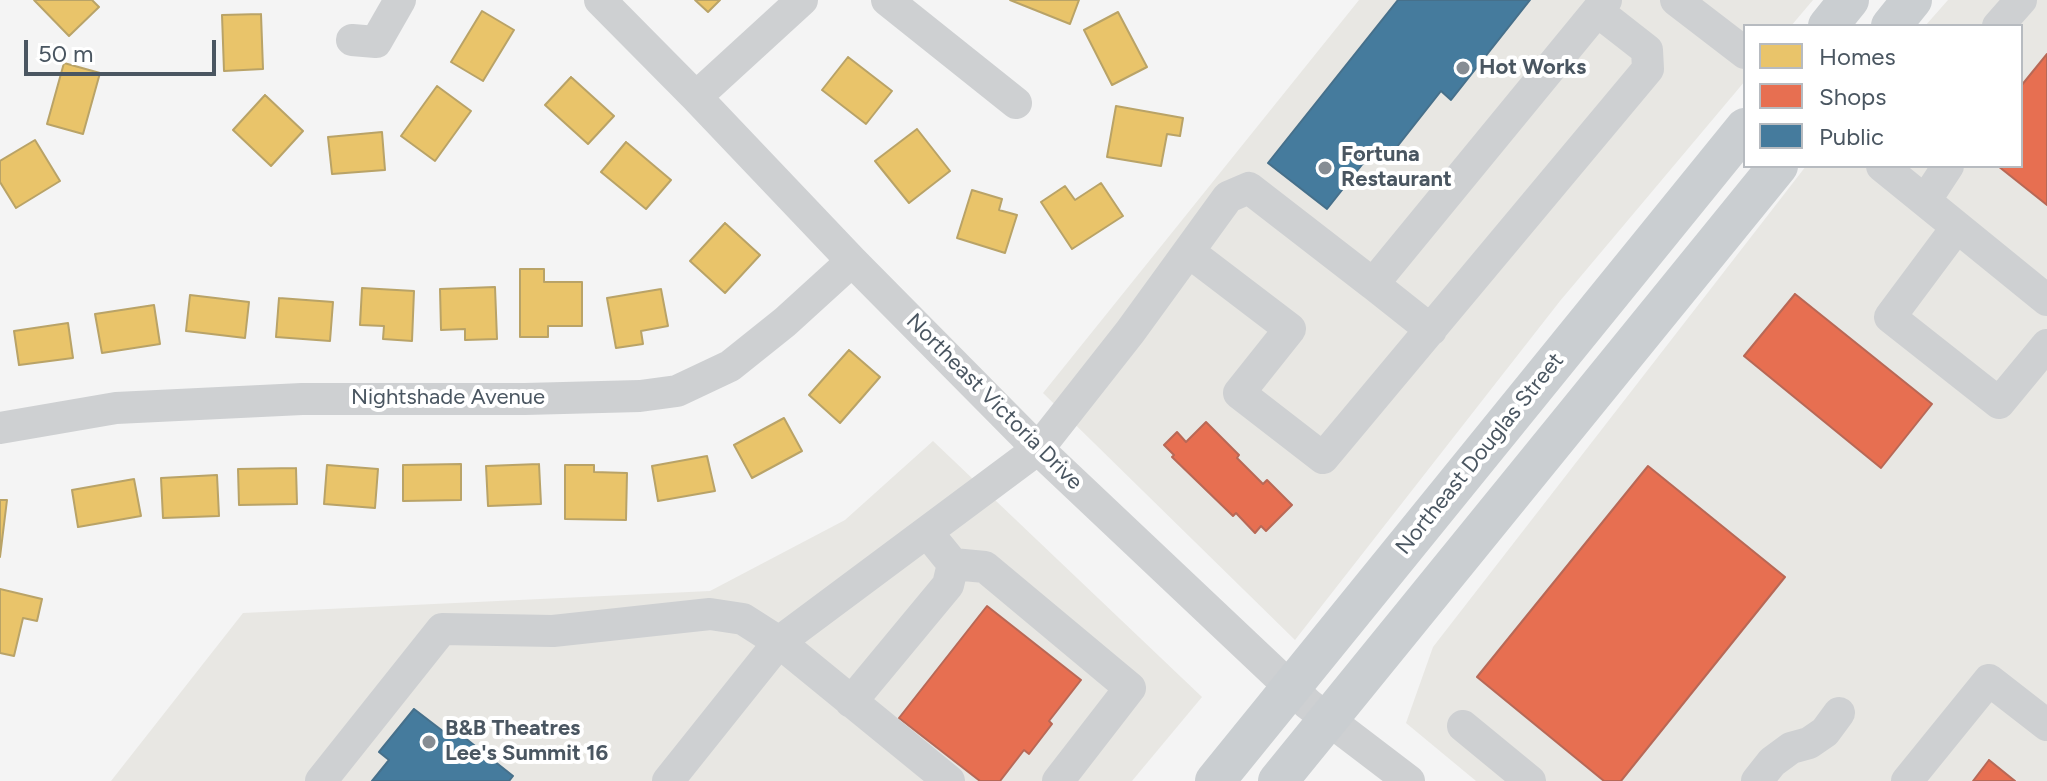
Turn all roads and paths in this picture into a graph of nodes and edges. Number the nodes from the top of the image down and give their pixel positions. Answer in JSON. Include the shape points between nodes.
{"nodes":[{"id":1,"x":400,"y":0,"type":"edge"},
{"id":2,"x":600,"y":0,"type":"edge"},
{"id":3,"x":802,"y":0,"type":"edge"},
{"id":4,"x":887,"y":0,"type":"edge"},
{"id":5,"x":1676,"y":0,"type":"edge"},
{"id":6,"x":1849,"y":0,"type":"edge"},
{"id":7,"x":1912,"y":0,"type":"edge"},
{"id":8,"x":2021,"y":0,"type":"edge"},
{"id":9,"x":1602,"y":6,"type":"edge"},
{"id":10,"x":1830,"y":24,"type":"edge"},
{"id":11,"x":1893,"y":24,"type":"edge"},
{"id":12,"x":2000,"y":24,"type":"edge"},
{"id":13,"x":352,"y":40,"type":"dead end"},
{"id":14,"x":1743,"y":51,"type":"edge"},
{"id":15,"x":696,"y":97,"type":"junction"},
{"id":16,"x":1016,"y":103,"type":"dead end"},
{"id":17,"x":1743,"y":130,"type":"edge"},
{"id":18,"x":1776,"y":168,"type":"edge"},
{"id":19,"x":1884,"y":168,"type":"edge"},
{"id":20,"x":1947,"y":168,"type":"edge"},
{"id":21,"x":1925,"y":201,"type":"junction"},
{"id":22,"x":1957,"y":227,"type":"junction"},
{"id":23,"x":1189,"y":252,"type":"junction"},
{"id":24,"x":852,"y":261,"type":"junction"},
{"id":25,"x":1373,"y":284,"type":"junction"},
{"id":26,"x":2047,"y":300,"type":"edge"},
{"id":27,"x":1431,"y":330,"type":"junction"},
{"id":28,"x":2047,"y":345,"type":"edge"},
{"id":29,"x":0,"y":428,"type":"edge"},
{"id":30,"x":1038,"y":449,"type":"junction"},
{"id":31,"x":927,"y":532,"type":"junction"},
{"id":32,"x":953,"y":564,"type":"junction"},
{"id":33,"x":779,"y":642,"type":"junction"},
{"id":34,"x":1291,"y":689,"type":"junction"},
{"id":35,"x":851,"y":702,"type":"junction"},
{"id":36,"x":1839,"y":713,"type":"dead end"},
{"id":37,"x":1327,"y":720,"type":"junction"},
{"id":38,"x":2047,"y":725,"type":"edge"},
{"id":39,"x":1463,"y":726,"type":"dead end"},
{"id":40,"x":321,"y":781,"type":"edge"},
{"id":41,"x":668,"y":781,"type":"edge"},
{"id":42,"x":949,"y":781,"type":"edge"},
{"id":43,"x":1058,"y":781,"type":"edge"},
{"id":44,"x":1215,"y":781,"type":"edge"},
{"id":45,"x":1278,"y":781,"type":"edge"},
{"id":46,"x":1409,"y":781,"type":"edge"},
{"id":47,"x":1530,"y":781,"type":"edge"},
{"id":48,"x":1757,"y":781,"type":"edge"},
{"id":49,"x":1907,"y":781,"type":"edge"}],
"edges":[{"from":1,"to":13,"type":"street","via":[[376,42]]},
{"from":2,"to":15,"type":"street","name":"Northeast Victoria Drive"},
{"from":3,"to":15,"type":"street"},
{"from":4,"to":16,"type":"street"},
{"from":5,"to":14,"type":"street"},
{"from":6,"to":10,"type":"main road"},
{"from":7,"to":11,"type":"main road"},
{"from":8,"to":12,"type":"street"},
{"from":9,"to":25,"type":"street"},
{"from":9,"to":27,"type":"street","via":[[1647,50],[1648,69]]},
{"from":15,"to":24,"type":"street","name":"Northeast Victoria Drive"},
{"from":17,"to":34,"type":"main road","name":"Northeast Douglas Street"},
{"from":18,"to":37,"type":"main road"},
{"from":19,"to":21,"type":"street"},
{"from":20,"to":21,"type":"street"},
{"from":21,"to":22,"type":"street"},
{"from":22,"to":26,"type":"street"},
{"from":22,"to":28,"type":"street","via":[[1890,317],[1999,403]]},
{"from":23,"to":25,"type":"street","via":[[1228,197],[1249,188]]},
{"from":23,"to":27,"type":"street","via":[[1290,329],[1239,393],[1323,458]]},
{"from":23,"to":30,"type":"street"},
{"from":24,"to":29,"type":"street","name":"Nightshade Avenue","via":[[730,366],[677,391],[116,408]]},
{"from":24,"to":30,"type":"street","name":"Northeast Victoria Drive"},
{"from":25,"to":27,"type":"street"},
{"from":30,"to":31,"type":"street"},
{"from":30,"to":34,"type":"street","name":"Northeast Victoria Drive"},
{"from":31,"to":32,"type":"street"},
{"from":31,"to":33,"type":"street"},
{"from":32,"to":35,"type":"street","via":[[948,585]]},
{"from":32,"to":43,"type":"street","via":[[985,567],[1130,688]]},
{"from":33,"to":35,"type":"street"},
{"from":33,"to":40,"type":"street","via":[[743,619],[710,614],[553,631],[442,629]]},
{"from":33,"to":41,"type":"street"},
{"from":34,"to":37,"type":"street","name":"Northeast Victoria Drive"},
{"from":34,"to":44,"type":"main road","name":"Northeast Douglas Street"},
{"from":35,"to":42,"type":"street"},
{"from":36,"to":48,"type":"street","via":[[1825,732],[1791,748]]},
{"from":37,"to":45,"type":"main road"},
{"from":37,"to":46,"type":"street","name":"Northeast Victoria Drive"},
{"from":38,"to":49,"type":"street","via":[[1989,680]]},
{"from":39,"to":47,"type":"street"}]}
